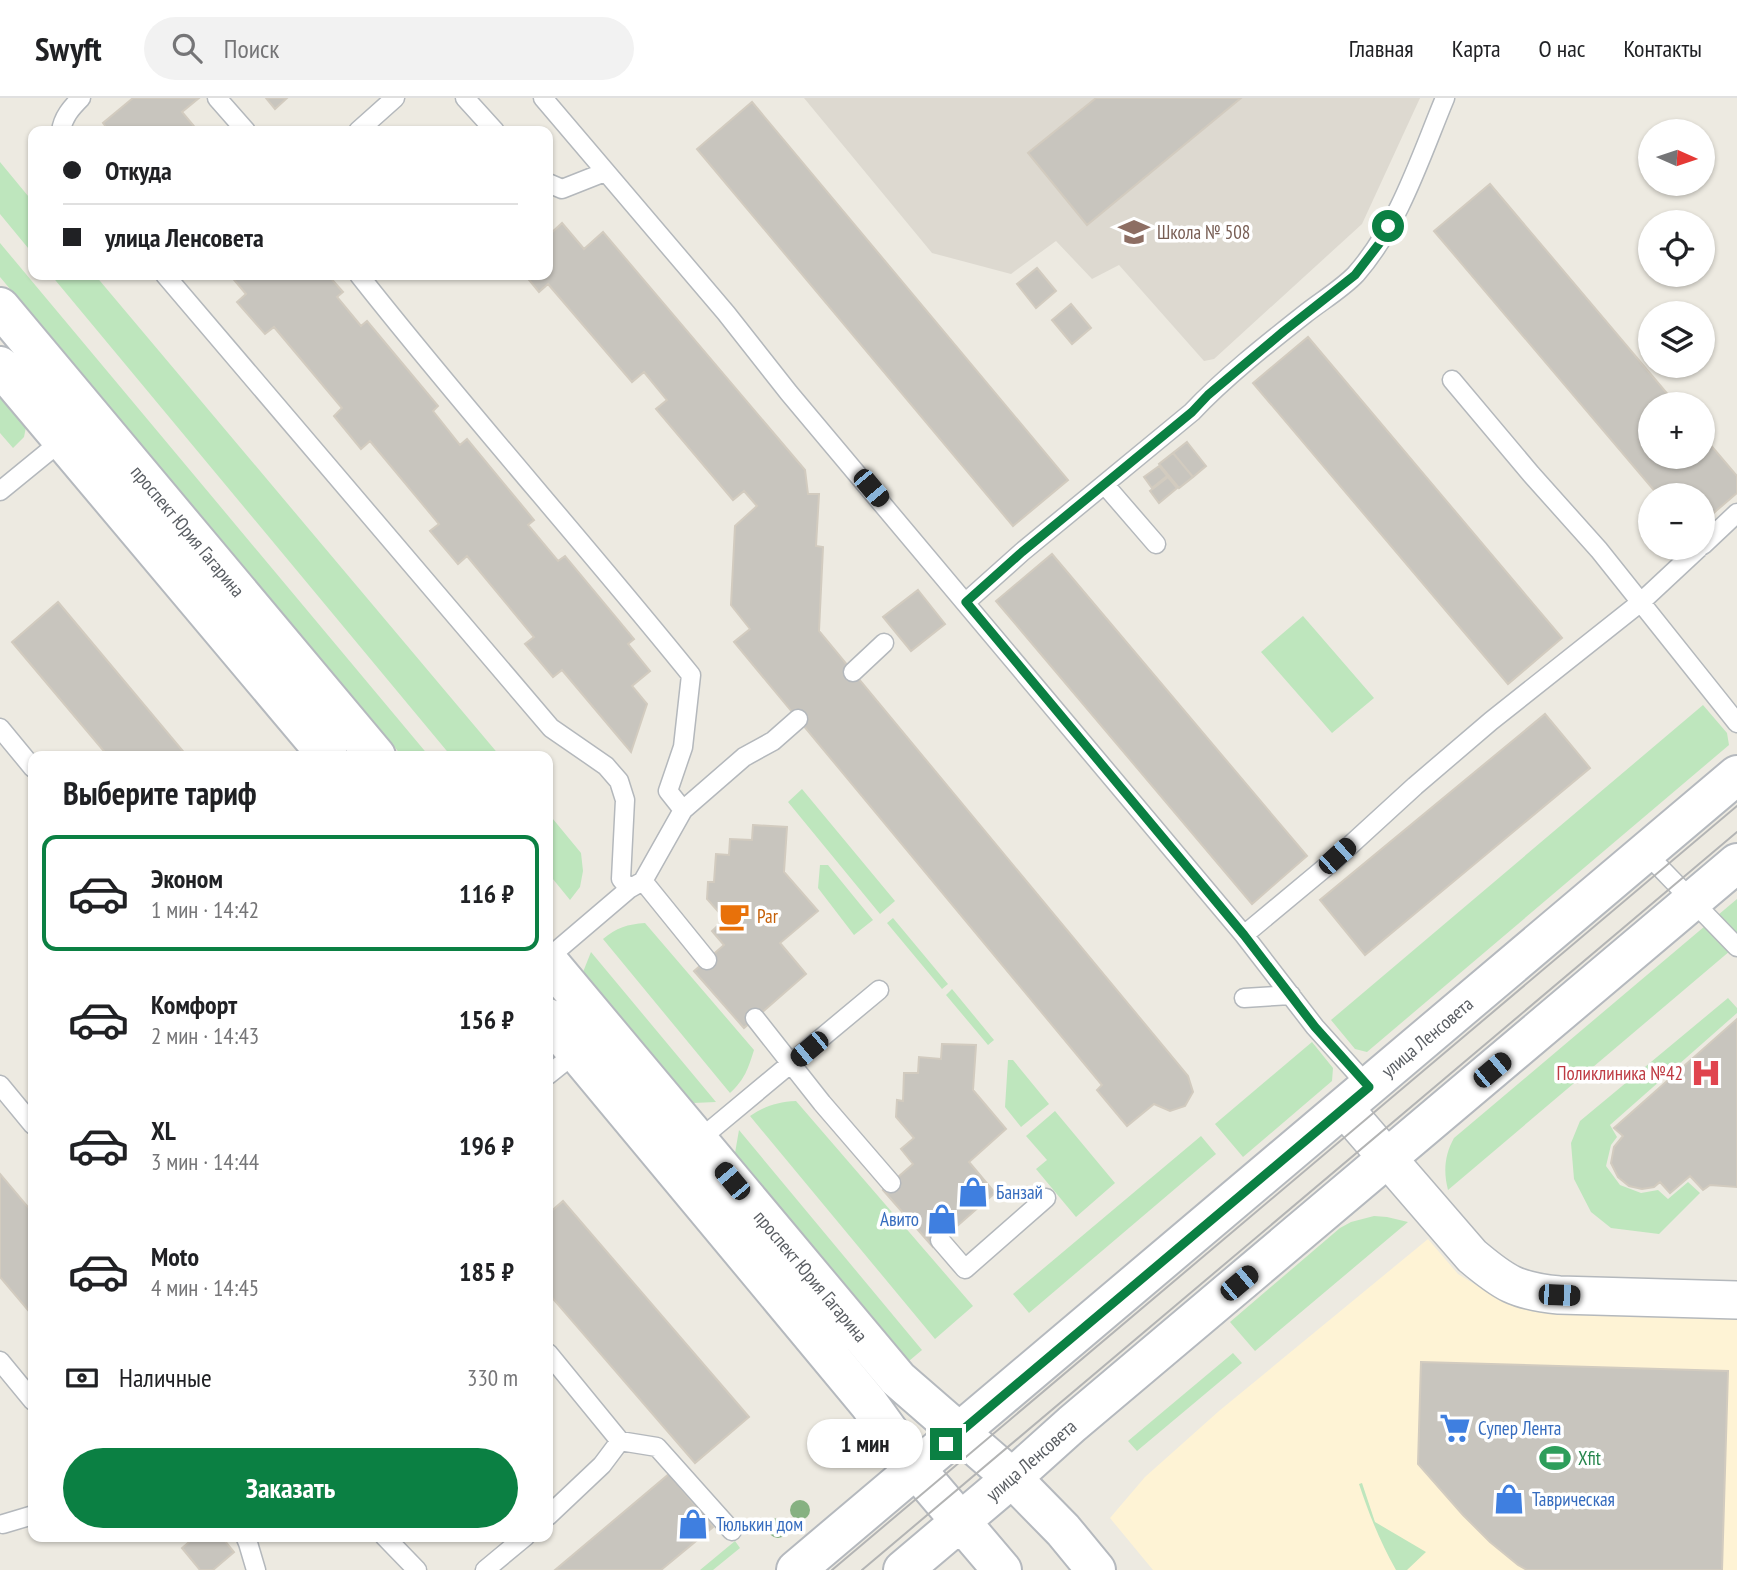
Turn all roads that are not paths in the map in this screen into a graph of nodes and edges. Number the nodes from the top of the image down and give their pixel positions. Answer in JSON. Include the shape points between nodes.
{"nodes":[{"id":1,"x":81,"y":98,"type":"edge"},
{"id":2,"x":218,"y":98,"type":"edge"},
{"id":3,"x":395,"y":98,"type":"edge"},
{"id":4,"x":465,"y":98,"type":"edge"},
{"id":5,"x":543,"y":98,"type":"edge"},
{"id":6,"x":1445,"y":98,"type":"edge"},
{"id":7,"x":63,"y":126,"type":"edge"},
{"id":8,"x":242,"y":126,"type":"edge"},
{"id":9,"x":364,"y":126,"type":"edge"},
{"id":10,"x":490,"y":126,"type":"edge"},
{"id":11,"x":605,"y":172,"type":"junction"},
{"id":12,"x":553,"y":185,"type":"edge"},
{"id":13,"x":170,"y":280,"type":"edge"},
{"id":14,"x":363,"y":280,"type":"edge"},
{"id":15,"x":0,"y":307,"type":"edge"},
{"id":16,"x":0,"y":366,"type":"edge"},
{"id":17,"x":1452,"y":380,"type":"dead end"},
{"id":18,"x":92,"y":416,"type":"junction"},
{"id":19,"x":62,"y":440,"type":"junction"},
{"id":20,"x":2,"y":484,"type":"edge"},
{"id":21,"x":1105,"y":485,"type":"junction"},
{"id":22,"x":1737,"y":513,"type":"edge"},
{"id":23,"x":1715,"y":533,"type":"edge"},
{"id":24,"x":1156,"y":544,"type":"dead end"},
{"id":25,"x":1686,"y":560,"type":"edge"},
{"id":26,"x":966,"y":602,"type":"junction"},
{"id":27,"x":1641,"y":602,"type":"junction"},
{"id":28,"x":884,"y":643,"type":"dead end"},
{"id":29,"x":853,"y":672,"type":"dead end"},
{"id":30,"x":798,"y":719,"type":"dead end"},
{"id":31,"x":1737,"y":723,"type":"edge"},
{"id":32,"x":0,"y":728,"type":"edge"},
{"id":33,"x":324,"y":751,"type":"edge"},
{"id":34,"x":372,"y":751,"type":"edge"},
{"id":35,"x":28,"y":762,"type":"edge"},
{"id":36,"x":1737,"y":775,"type":"edge"},
{"id":37,"x":682,"y":810,"type":"junction"},
{"id":38,"x":1645,"y":852,"type":"junction"},
{"id":39,"x":1737,"y":863,"type":"edge"},
{"id":40,"x":636,"y":885,"type":"junction"},
{"id":41,"x":1693,"y":900,"type":"junction"},
{"id":42,"x":1244,"y":935,"type":"junction"},
{"id":43,"x":1737,"y":947,"type":"edge"},
{"id":44,"x":553,"y":956,"type":"edge"},
{"id":45,"x":707,"y":960,"type":"dead end"},
{"id":46,"x":553,"y":976,"type":"edge"},
{"id":47,"x":879,"y":990,"type":"dead end"},
{"id":48,"x":1291,"y":995,"type":"junction"},
{"id":49,"x":1244,"y":998,"type":"dead end"},
{"id":50,"x":755,"y":1018,"type":"dead end"},
{"id":51,"x":553,"y":1024,"type":"edge"},
{"id":52,"x":576,"y":1052,"type":"edge"},
{"id":53,"x":791,"y":1064,"type":"junction"},
{"id":54,"x":0,"y":1085,"type":"edge"},
{"id":55,"x":1356,"y":1097,"type":"junction"},
{"id":56,"x":28,"y":1119,"type":"edge"},
{"id":57,"x":684,"y":1152,"type":"junction"},
{"id":58,"x":1386,"y":1159,"type":"junction"},
{"id":59,"x":891,"y":1183,"type":"dead end"},
{"id":60,"x":1046,"y":1198,"type":"dead end"},
{"id":61,"x":940,"y":1240,"type":"dead end"},
{"id":62,"x":1737,"y":1300,"type":"edge"},
{"id":63,"x":553,"y":1359,"type":"edge"},
{"id":64,"x":0,"y":1361,"type":"edge"},
{"id":65,"x":28,"y":1395,"type":"edge"},
{"id":66,"x":960,"y":1432,"type":"junction"},
{"id":67,"x":620,"y":1441,"type":"junction"},
{"id":68,"x":916,"y":1469,"type":"junction"},
{"id":69,"x":1012,"y":1478,"type":"junction"},
{"id":70,"x":553,"y":1511,"type":"edge"},
{"id":71,"x":28,"y":1516,"type":"edge"},
{"id":72,"x":960,"y":1521,"type":"junction"},
{"id":73,"x":3,"y":1524,"type":"dead end"},
{"id":74,"x":732,"y":1531,"type":"dead end"},
{"id":75,"x":247,"y":1542,"type":"edge"},
{"id":76,"x":390,"y":1542,"type":"edge"},
{"id":77,"x":519,"y":1542,"type":"edge"},
{"id":78,"x":256,"y":1570,"type":"edge"},
{"id":79,"x":417,"y":1570,"type":"edge"},
{"id":80,"x":485,"y":1570,"type":"edge"},
{"id":81,"x":796,"y":1570,"type":"edge"},
{"id":82,"x":903,"y":1570,"type":"edge"},
{"id":83,"x":1002,"y":1570,"type":"edge"},
{"id":84,"x":1096,"y":1570,"type":"edge"}],
"edges":[{"from":1,"to":7,"type":"lane","via":[[67,112]]},
{"from":2,"to":8,"type":"lane"},
{"from":3,"to":9,"type":"lane"},
{"from":4,"to":10,"type":"lane"},
{"from":5,"to":11,"type":"lane"},
{"from":6,"to":21,"type":"lane","via":[[1382,240],[1355,275]]},
{"from":11,"to":12,"type":"lane","via":[[562,189]]},
{"from":11,"to":26,"type":"lane"},
{"from":13,"to":40,"type":"lane","via":[[551,728],[606,766],[619,781],[625,800],[621,879]]},
{"from":14,"to":37,"type":"lane","via":[[691,675],[683,747],[667,791]]},
{"from":15,"to":18,"type":"main road","name":"проспект Юрия Гагарина"},
{"from":16,"to":19,"type":"main road","name":"проспект Юрия Гагарина"},
{"from":17,"to":27,"type":"lane"},
{"from":18,"to":19,"type":"lane"},
{"from":18,"to":34,"type":"main road","name":"проспект Юрия Гагарина"},
{"from":19,"to":20,"type":"lane"},
{"from":19,"to":33,"type":"main road","name":"проспект Юрия Гагарина"},
{"from":21,"to":24,"type":"lane"},
{"from":21,"to":26,"type":"lane"},
{"from":22,"to":23,"type":"lane"},
{"from":25,"to":27,"type":"lane"},
{"from":26,"to":42,"type":"lane"},
{"from":27,"to":31,"type":"lane"},
{"from":27,"to":42,"type":"lane","via":[[1491,721]]},
{"from":28,"to":29,"type":"lane"},
{"from":30,"to":37,"type":"lane"},
{"from":32,"to":35,"type":"lane"},
{"from":36,"to":38,"type":"main road","name":"улица Ленсовета"},
{"from":37,"to":40,"type":"lane"},
{"from":38,"to":41,"type":"lane"},
{"from":38,"to":55,"type":"main road","name":"улица Ленсовета"},
{"from":39,"to":41,"type":"main road","name":"улица Ленсовета"},
{"from":40,"to":44,"type":"lane"},
{"from":40,"to":45,"type":"lane"},
{"from":41,"to":43,"type":"lane"},
{"from":41,"to":58,"type":"main road","name":"улица Ленсовета"},
{"from":42,"to":48,"type":"lane"},
{"from":46,"to":52,"type":"main road","name":"проспект Юрия Гагарина"},
{"from":47,"to":53,"type":"lane"},
{"from":48,"to":49,"type":"lane"},
{"from":48,"to":55,"type":"lane"},
{"from":50,"to":53,"type":"lane"},
{"from":51,"to":52,"type":"main road","name":"проспект Юрия Гагарина"},
{"from":52,"to":57,"type":"main road","name":"проспект Юрия Гагарина"},
{"from":53,"to":57,"type":"lane"},
{"from":53,"to":59,"type":"lane"},
{"from":54,"to":56,"type":"lane"},
{"from":55,"to":58,"type":"street"},
{"from":55,"to":66,"type":"main road","name":"улица Ленсовета"},
{"from":57,"to":66,"type":"main road","name":"проспект Юрия Гагарина","via":[[898,1379]]},
{"from":57,"to":68,"type":"main road","name":"проспект Юрия Гагарина"},
{"from":58,"to":62,"type":"street","via":[[1472,1256],[1514,1287],[1559,1295]]},
{"from":58,"to":69,"type":"main road","name":"улица Ленсовета"},
{"from":60,"to":61,"type":"lane","via":[[965,1269]]},
{"from":63,"to":67,"type":"lane"},
{"from":64,"to":65,"type":"lane"},
{"from":66,"to":68,"type":"main road","name":"улица Ленсовета"},
{"from":66,"to":69,"type":"main road","name":"проспект Юрия Гагарина"},
{"from":67,"to":70,"type":"lane","via":[[602,1465]]},
{"from":67,"to":74,"type":"lane","via":[[657,1447]]},
{"from":68,"to":72,"type":"main road","name":"проспект Юрия Гагарина"},
{"from":68,"to":81,"type":"main road","name":"улица Ленсовета"},
{"from":69,"to":72,"type":"main road","name":"улица Ленсовета"},
{"from":69,"to":84,"type":"main road","name":"проспект Юрия Гагарина"},
{"from":71,"to":73,"type":"lane"},
{"from":72,"to":82,"type":"main road","name":"улица Ленсовета"},
{"from":72,"to":83,"type":"main road","name":"проспект Юрия Гагарина"},
{"from":75,"to":78,"type":"lane"},
{"from":76,"to":79,"type":"lane"},
{"from":77,"to":80,"type":"lane"}]}
